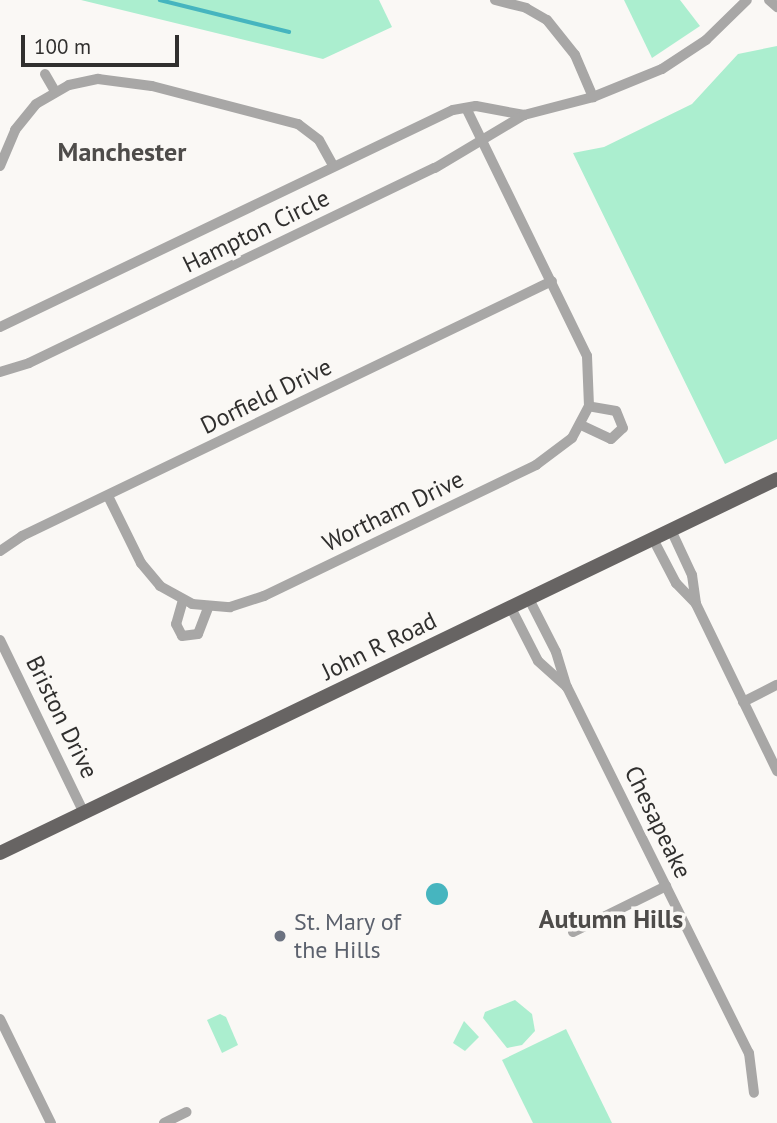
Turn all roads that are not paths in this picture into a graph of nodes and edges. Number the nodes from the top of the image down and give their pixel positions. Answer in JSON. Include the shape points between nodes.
{"nodes":[{"id":1,"x":495,"y":0,"type":"edge"},
{"id":2,"x":747,"y":0,"type":"edge"},
{"id":3,"x":769,"y":0,"type":"edge"},
{"id":4,"x":777,"y":7,"type":"edge"},
{"id":5,"x":44,"y":74,"type":"dead end"},
{"id":6,"x":55,"y":91,"type":"junction"},
{"id":7,"x":593,"y":97,"type":"junction"},
{"id":8,"x":466,"y":108,"type":"junction"},
{"id":9,"x":524,"y":115,"type":"junction"},
{"id":10,"x":484,"y":142,"type":"junction"},
{"id":11,"x":333,"y":165,"type":"junction"},
{"id":12,"x":0,"y":166,"type":"edge"},
{"id":13,"x":552,"y":281,"type":"junction"},
{"id":14,"x":0,"y":327,"type":"edge"},
{"id":15,"x":0,"y":372,"type":"edge"},
{"id":16,"x":589,"y":406,"type":"junction"},
{"id":17,"x":581,"y":425,"type":"junction"},
{"id":18,"x":777,"y":479,"type":"edge"},
{"id":19,"x":108,"y":496,"type":"junction"},
{"id":20,"x":671,"y":530,"type":"junction"},
{"id":21,"x":653,"y":539,"type":"junction"},
{"id":22,"x":0,"y":551,"type":"edge"},
{"id":23,"x":529,"y":599,"type":"junction"},
{"id":24,"x":183,"y":600,"type":"junction"},
{"id":25,"x":696,"y":604,"type":"junction"},
{"id":26,"x":208,"y":608,"type":"junction"},
{"id":27,"x":511,"y":608,"type":"junction"},
{"id":28,"x":0,"y":640,"type":"edge"},
{"id":29,"x":777,"y":685,"type":"edge"},
{"id":30,"x":567,"y":687,"type":"junction"},
{"id":31,"x":743,"y":702,"type":"junction"},
{"id":32,"x":777,"y":771,"type":"edge"},
{"id":33,"x":85,"y":813,"type":"junction"},
{"id":34,"x":0,"y":853,"type":"edge"},
{"id":35,"x":666,"y":886,"type":"junction"},
{"id":36,"x":573,"y":932,"type":"dead end"},
{"id":37,"x":0,"y":1019,"type":"edge"},
{"id":38,"x":754,"y":1093,"type":"dead end"},
{"id":39,"x":187,"y":1112,"type":"dead end"},
{"id":40,"x":51,"y":1123,"type":"edge"},
{"id":41,"x":164,"y":1123,"type":"edge"}],
"edges":[{"from":1,"to":7,"type":"street","via":[[547,20],[575,55]]},
{"from":2,"to":7,"type":"street","name":"Hampton Circle","via":[[706,40],[677,60]]},
{"from":3,"to":4,"type":"street"},
{"from":5,"to":6,"type":"street"},
{"from":6,"to":11,"type":"street","via":[[84,80],[132,82],[298,124],[319,140]]},
{"from":6,"to":12,"type":"street","via":[[21,121]]},
{"from":7,"to":9,"type":"street","name":"Hampton Circle"},
{"from":8,"to":9,"type":"street","name":"Hampton Circle"},
{"from":8,"to":10,"type":"street","name":"Wortham Drive"},
{"from":8,"to":11,"type":"street","name":"Hampton Circle"},
{"from":9,"to":10,"type":"street","name":"Hampton Circle"},
{"from":10,"to":13,"type":"street","name":"Wortham Drive"},
{"from":10,"to":15,"type":"street","name":"Hampton Circle","via":[[29,363]]},
{"from":11,"to":14,"type":"street","name":"Hampton Circle"},
{"from":13,"to":16,"type":"street","name":"Wortham Drive","via":[[587,356]]},
{"from":13,"to":19,"type":"street","name":"Dorfield Drive"},
{"from":16,"to":17,"type":"street","name":"Wortham Drive"},
{"from":16,"to":17,"type":"street","via":[[616,411],[623,428],[611,439]]},
{"from":17,"to":26,"type":"street","name":"Wortham Drive","via":[[558,452],[524,471],[256,600]]},
{"from":18,"to":20,"type":"main road","name":"John R Road"},
{"from":19,"to":22,"type":"street","name":"Dorfield Drive"},
{"from":19,"to":24,"type":"street","name":"Wortham Drive","via":[[145,571]]},
{"from":20,"to":21,"type":"main road","name":"John R Road"},
{"from":20,"to":25,"type":"street","via":[[692,575]]},
{"from":21,"to":23,"type":"main road","name":"John R Road"},
{"from":21,"to":25,"type":"street","via":[[676,583]]},
{"from":23,"to":27,"type":"main road","name":"John R Road"},
{"from":23,"to":30,"type":"street","name":"Chesapeake"},
{"from":24,"to":26,"type":"street","name":"Wortham Drive"},
{"from":24,"to":26,"type":"street","via":[[176,624],[183,636],[198,634]]},
{"from":25,"to":31,"type":"street"},
{"from":27,"to":30,"type":"street","name":"Chesapeake","via":[[538,660]]},
{"from":27,"to":33,"type":"main road","name":"John R Road"},
{"from":28,"to":33,"type":"street","name":"Briston Drive"},
{"from":29,"to":31,"type":"street"},
{"from":30,"to":35,"type":"street","name":"Chesapeake"},
{"from":31,"to":32,"type":"street"},
{"from":33,"to":34,"type":"main road","name":"John R Road"},
{"from":35,"to":36,"type":"street"},
{"from":35,"to":38,"type":"street","name":"Chesapeake","via":[[749,1053]]},
{"from":37,"to":40,"type":"street"},
{"from":39,"to":41,"type":"street"}]}
